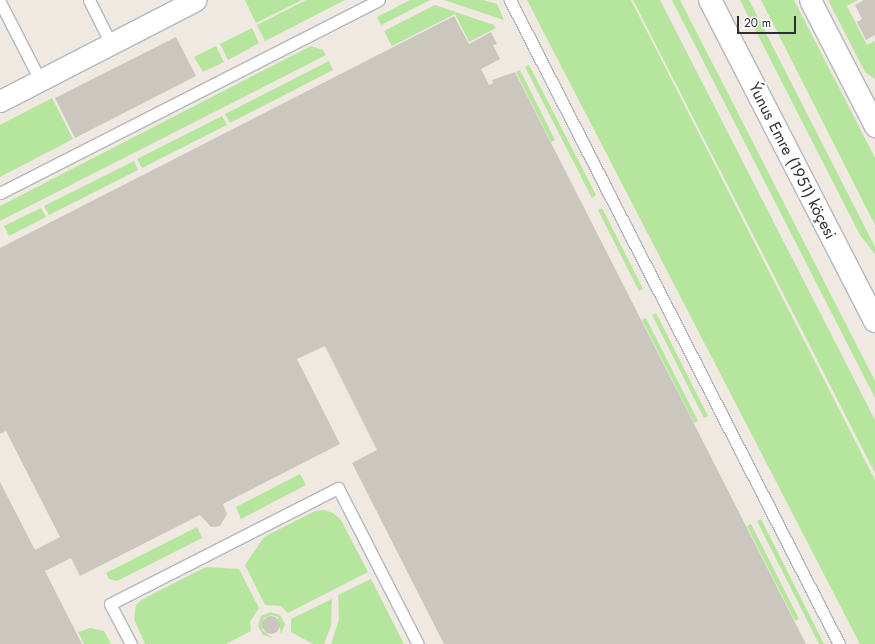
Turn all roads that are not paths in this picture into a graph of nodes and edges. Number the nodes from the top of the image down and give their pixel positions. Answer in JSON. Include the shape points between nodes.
{"nodes":[{"id":1,"x":89,"y":0,"type":"edge"},
{"id":2,"x":196,"y":0,"type":"edge"},
{"id":3,"x":379,"y":0,"type":"edge"},
{"id":4,"x":510,"y":0,"type":"edge"},
{"id":5,"x":710,"y":0,"type":"edge"},
{"id":6,"x":810,"y":0,"type":"edge"},
{"id":7,"x":0,"y":2,"type":"edge"},
{"id":8,"x":111,"y":44,"type":"junction"},
{"id":9,"x":40,"y":80,"type":"junction"},
{"id":10,"x":0,"y":101,"type":"edge"},
{"id":11,"x":870,"y":103,"type":"edge"},
{"id":12,"x":875,"y":126,"type":"edge"},
{"id":13,"x":0,"y":193,"type":"edge"},
{"id":14,"x":875,"y":321,"type":"edge"},
{"id":15,"x":131,"y":644,"type":"edge"},
{"id":16,"x":418,"y":644,"type":"edge"},
{"id":17,"x":839,"y":644,"type":"edge"}],
"edges":[{"from":1,"to":8,"type":"lane"},
{"from":2,"to":8,"type":"street"},
{"from":3,"to":13,"type":"lane"},
{"from":4,"to":17,"type":"lane"},
{"from":5,"to":14,"type":"street","name":"Ýunus Emre (1951) köçesi"},
{"from":6,"to":11,"type":"street"},
{"from":7,"to":9,"type":"lane"},
{"from":8,"to":9,"type":"street"},
{"from":9,"to":10,"type":"street"},
{"from":11,"to":12,"type":"street"},
{"from":15,"to":16,"type":"lane","via":[[110,604],[338,488]]}]}
